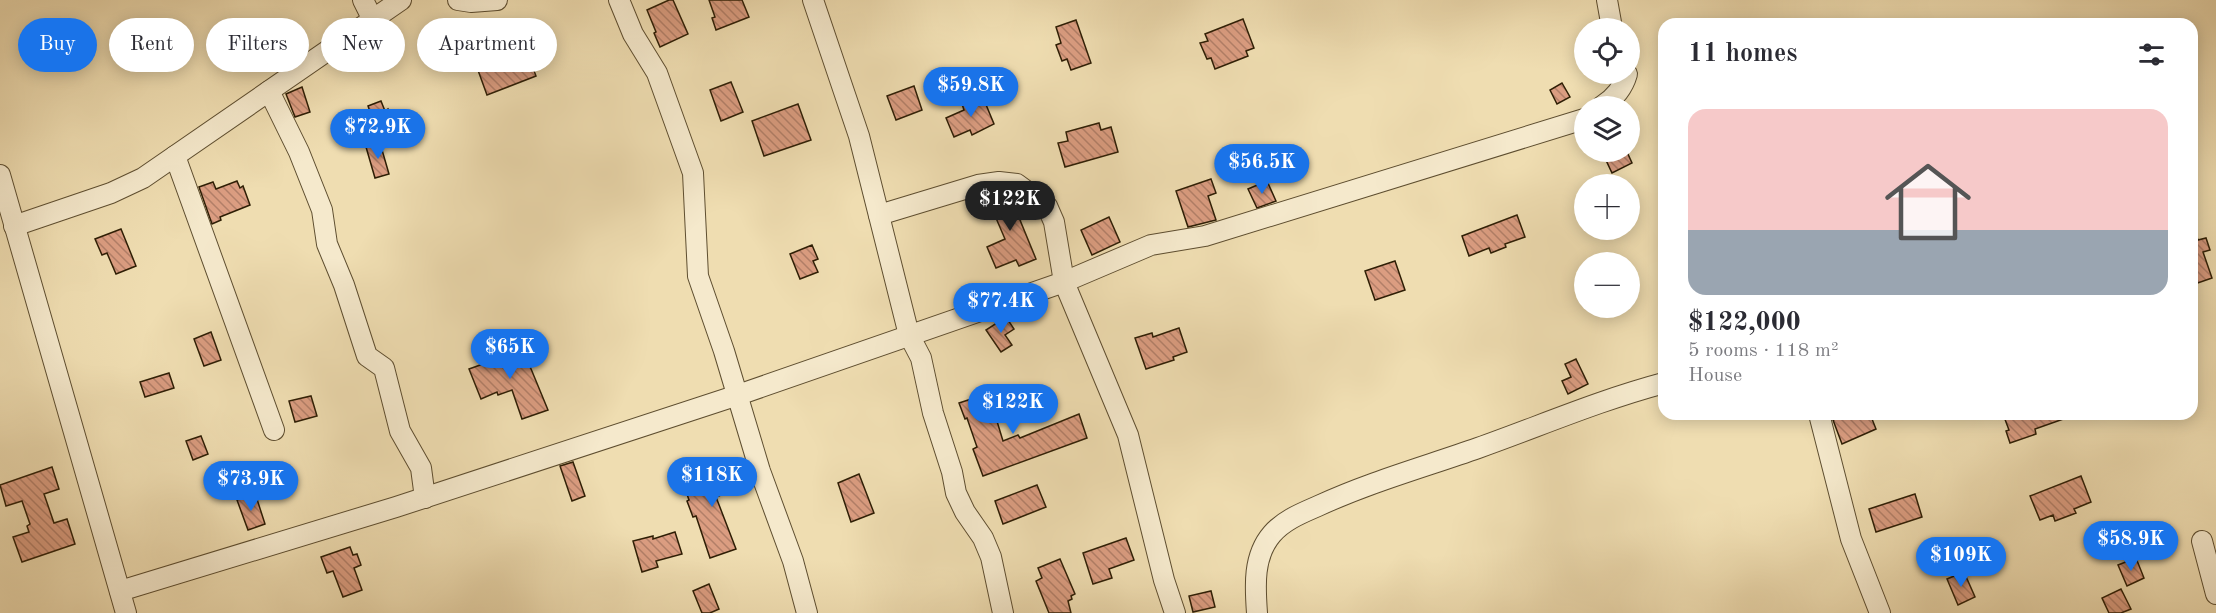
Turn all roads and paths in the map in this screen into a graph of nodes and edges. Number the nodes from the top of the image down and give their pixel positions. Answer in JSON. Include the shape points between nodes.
{"nodes":[{"id":1,"x":363,"y":0,"type":"edge"},
{"id":2,"x":401,"y":0,"type":"edge"},
{"id":3,"x":458,"y":0,"type":"edge"},
{"id":4,"x":497,"y":0,"type":"edge"},
{"id":5,"x":619,"y":0,"type":"edge"},
{"id":6,"x":813,"y":0,"type":"edge"},
{"id":7,"x":1607,"y":0,"type":"edge"},
{"id":8,"x":372,"y":18,"type":"edge"},
{"id":9,"x":376,"y":18,"type":"edge"},
{"id":10,"x":1610,"y":18,"type":"edge"},
{"id":11,"x":321,"y":56,"type":"edge"},
{"id":12,"x":270,"y":91,"type":"junction"},
{"id":13,"x":1574,"y":121,"type":"edge"},
{"id":14,"x":175,"y":156,"type":"junction"},
{"id":15,"x":0,"y":175,"type":"edge"},
{"id":16,"x":879,"y":215,"type":"junction"},
{"id":17,"x":14,"y":226,"type":"junction"},
{"id":18,"x":1064,"y":282,"type":"junction"},
{"id":19,"x":909,"y":335,"type":"junction"},
{"id":20,"x":1658,"y":385,"type":"edge"},
{"id":21,"x":738,"y":395,"type":"junction"},
{"id":22,"x":1816,"y":420,"type":"edge"},
{"id":23,"x":274,"y":430,"type":"dead end"},
{"id":24,"x":424,"y":498,"type":"junction"},
{"id":25,"x":2202,"y":541,"type":"dead end"},
{"id":26,"x":120,"y":591,"type":"junction"},
{"id":27,"x":2216,"y":594,"type":"edge"},
{"id":28,"x":126,"y":613,"type":"edge"},
{"id":29,"x":807,"y":613,"type":"edge"},
{"id":30,"x":1003,"y":613,"type":"edge"},
{"id":31,"x":1175,"y":613,"type":"edge"},
{"id":32,"x":1257,"y":613,"type":"edge"},
{"id":33,"x":1880,"y":613,"type":"edge"}],
"edges":[{"from":1,"to":8,"type":"street"},
{"from":2,"to":9,"type":"street"},
{"from":3,"to":4,"type":"street"},
{"from":5,"to":21,"type":"street","via":[[633,34],[657,73],[693,173],[698,276]]},
{"from":6,"to":16,"type":"street","via":[[859,136]]},
{"from":7,"to":10,"type":"street"},
{"from":11,"to":12,"type":"street"},
{"from":12,"to":14,"type":"street"},
{"from":12,"to":24,"type":"street","via":[[322,210],[327,243],[367,356],[384,368],[400,431],[421,468]]},
{"from":13,"to":18,"type":"street","via":[[1205,236],[1151,245]]},
{"from":14,"to":17,"type":"street","via":[[143,178],[111,193]]},
{"from":14,"to":23,"type":"street"},
{"from":15,"to":17,"type":"street"},
{"from":16,"to":18,"type":"street","via":[[978,185],[1017,184],[1047,206],[1054,222]]},
{"from":16,"to":19,"type":"street"},
{"from":17,"to":26,"type":"street"},
{"from":18,"to":19,"type":"street"},
{"from":18,"to":31,"type":"street","via":[[1128,435]]},
{"from":19,"to":21,"type":"street"},
{"from":19,"to":30,"type":"street","via":[[921,358],[956,493],[992,557]]},
{"from":20,"to":32,"type":"street","via":[[1349,492],[1288,520],[1272,534],[1258,563]]},
{"from":21,"to":24,"type":"street"},
{"from":21,"to":29,"type":"street"},
{"from":22,"to":33,"type":"street","via":[[1851,539]]},
{"from":24,"to":26,"type":"street"},
{"from":25,"to":27,"type":"street"},
{"from":26,"to":28,"type":"street"}]}
